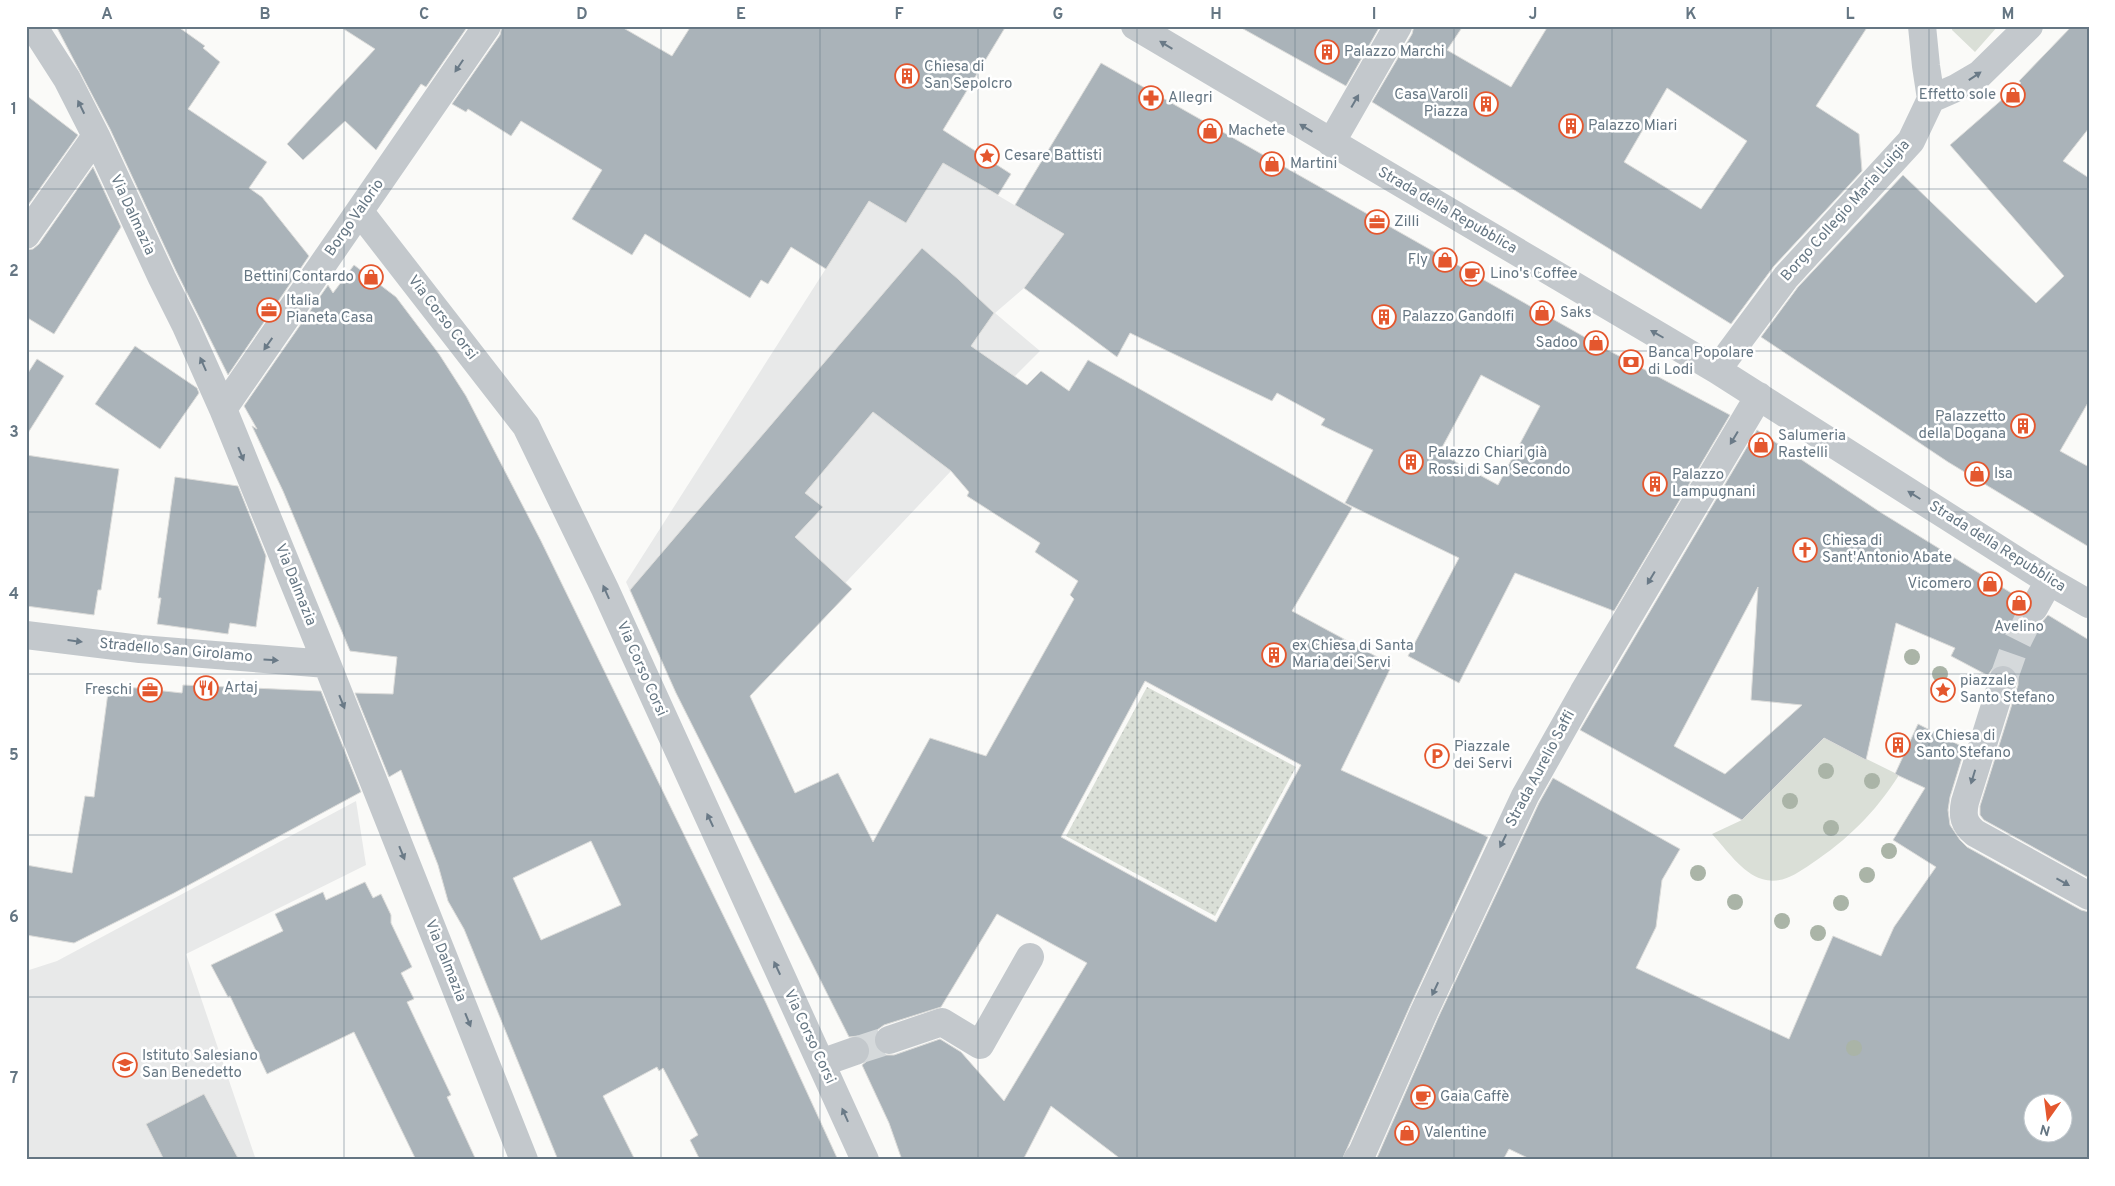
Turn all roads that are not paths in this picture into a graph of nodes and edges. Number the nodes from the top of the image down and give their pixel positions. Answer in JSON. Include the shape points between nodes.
{"nodes":[{"id":1,"x":33,"y":26,"type":"edge"},
{"id":2,"x":487,"y":26,"type":"edge"},
{"id":3,"x":1135,"y":26,"type":"edge"},
{"id":4,"x":1398,"y":26,"type":"edge"},
{"id":5,"x":1922,"y":26,"type":"edge"},
{"id":6,"x":2029,"y":26,"type":"edge"},
{"id":7,"x":1932,"y":98,"type":"junction"},
{"id":8,"x":96,"y":136,"type":"junction"},
{"id":9,"x":1331,"y":143,"type":"junction"},
{"id":10,"x":360,"y":212,"type":"junction"},
{"id":11,"x":26,"y":235,"type":"edge"},
{"id":12,"x":1718,"y":370,"type":"junction"},
{"id":13,"x":1759,"y":396,"type":"junction"},
{"id":14,"x":223,"y":409,"type":"junction"},
{"id":15,"x":2049,"y":581,"type":"junction"},
{"id":16,"x":2089,"y":604,"type":"edge"},
{"id":17,"x":2034,"y":608,"type":"tunnel mouth"},
{"id":18,"x":26,"y":635,"type":"edge"},
{"id":19,"x":327,"y":664,"type":"junction"},
{"id":20,"x":2002,"y":680,"type":"tunnel mouth"},
{"id":21,"x":2089,"y":896,"type":"edge"},
{"id":22,"x":1030,"y":957,"type":"dead end"},
{"id":23,"x":889,"y":1040,"type":"tunnel mouth"},
{"id":24,"x":856,"y":1051,"type":"tunnel mouth"},
{"id":25,"x":821,"y":1063,"type":"junction"},
{"id":26,"x":524,"y":1160,"type":"edge"},
{"id":27,"x":865,"y":1160,"type":"edge"},
{"id":28,"x":1357,"y":1160,"type":"edge"}],
"edges":[{"from":8,"to":1,"type":"street","name":"Via Dalmazia","one_way":true,"via":[[67,79]]},
{"from":2,"to":10,"type":"street","name":"Borgo Valorio","one_way":true},
{"from":9,"to":3,"type":"street","name":"Strada della Repubblica","one_way":true},
{"from":9,"to":4,"type":"street","one_way":true},
{"from":5,"to":7,"type":"street"},
{"from":7,"to":6,"type":"street","one_way":true,"via":[[1980,74]]},
{"from":7,"to":12,"type":"street","name":"Borgo Collegio Maria Luigia","via":[[1911,141],[1786,277]]},
{"from":8,"to":11,"type":"street"},
{"from":14,"to":8,"type":"street","name":"Via Dalmazia","one_way":true},
{"from":12,"to":9,"type":"street","name":"Strada della Repubblica","one_way":true},
{"from":10,"to":14,"type":"street","name":"Borgo Valorio","one_way":true},
{"from":25,"to":10,"type":"street","name":"Via Corso Corsi","one_way":true,"via":[[605,589],[526,426]]},
{"from":12,"to":13,"type":"street","name":"Strada della Repubblica"},
{"from":15,"to":13,"type":"street","name":"Strada della Repubblica","one_way":true},
{"from":13,"to":28,"type":"street","name":"Strada Aurelio Saffi","one_way":true,"via":[[1525,796]]},
{"from":14,"to":19,"type":"street","name":"Via Dalmazia","one_way":true},
{"from":15,"to":16,"type":"street","name":"Strada della Repubblica"},
{"from":15,"to":17,"type":"street"},
{"from":18,"to":19,"type":"street","name":"Stradello San Girolamo","one_way":true,"via":[[158,651]]},
{"from":19,"to":26,"type":"street","name":"Via Dalmazia","one_way":true},
{"from":20,"to":21,"type":"street","one_way":true,"via":[[1965,802],[1965,823],[1975,833]]},
{"from":22,"to":23,"type":"street","via":[[980,1045],[942,1022]]},
{"from":24,"to":25,"type":"street"},
{"from":27,"to":25,"type":"street","name":"Via Corso Corsi","one_way":true}]}
